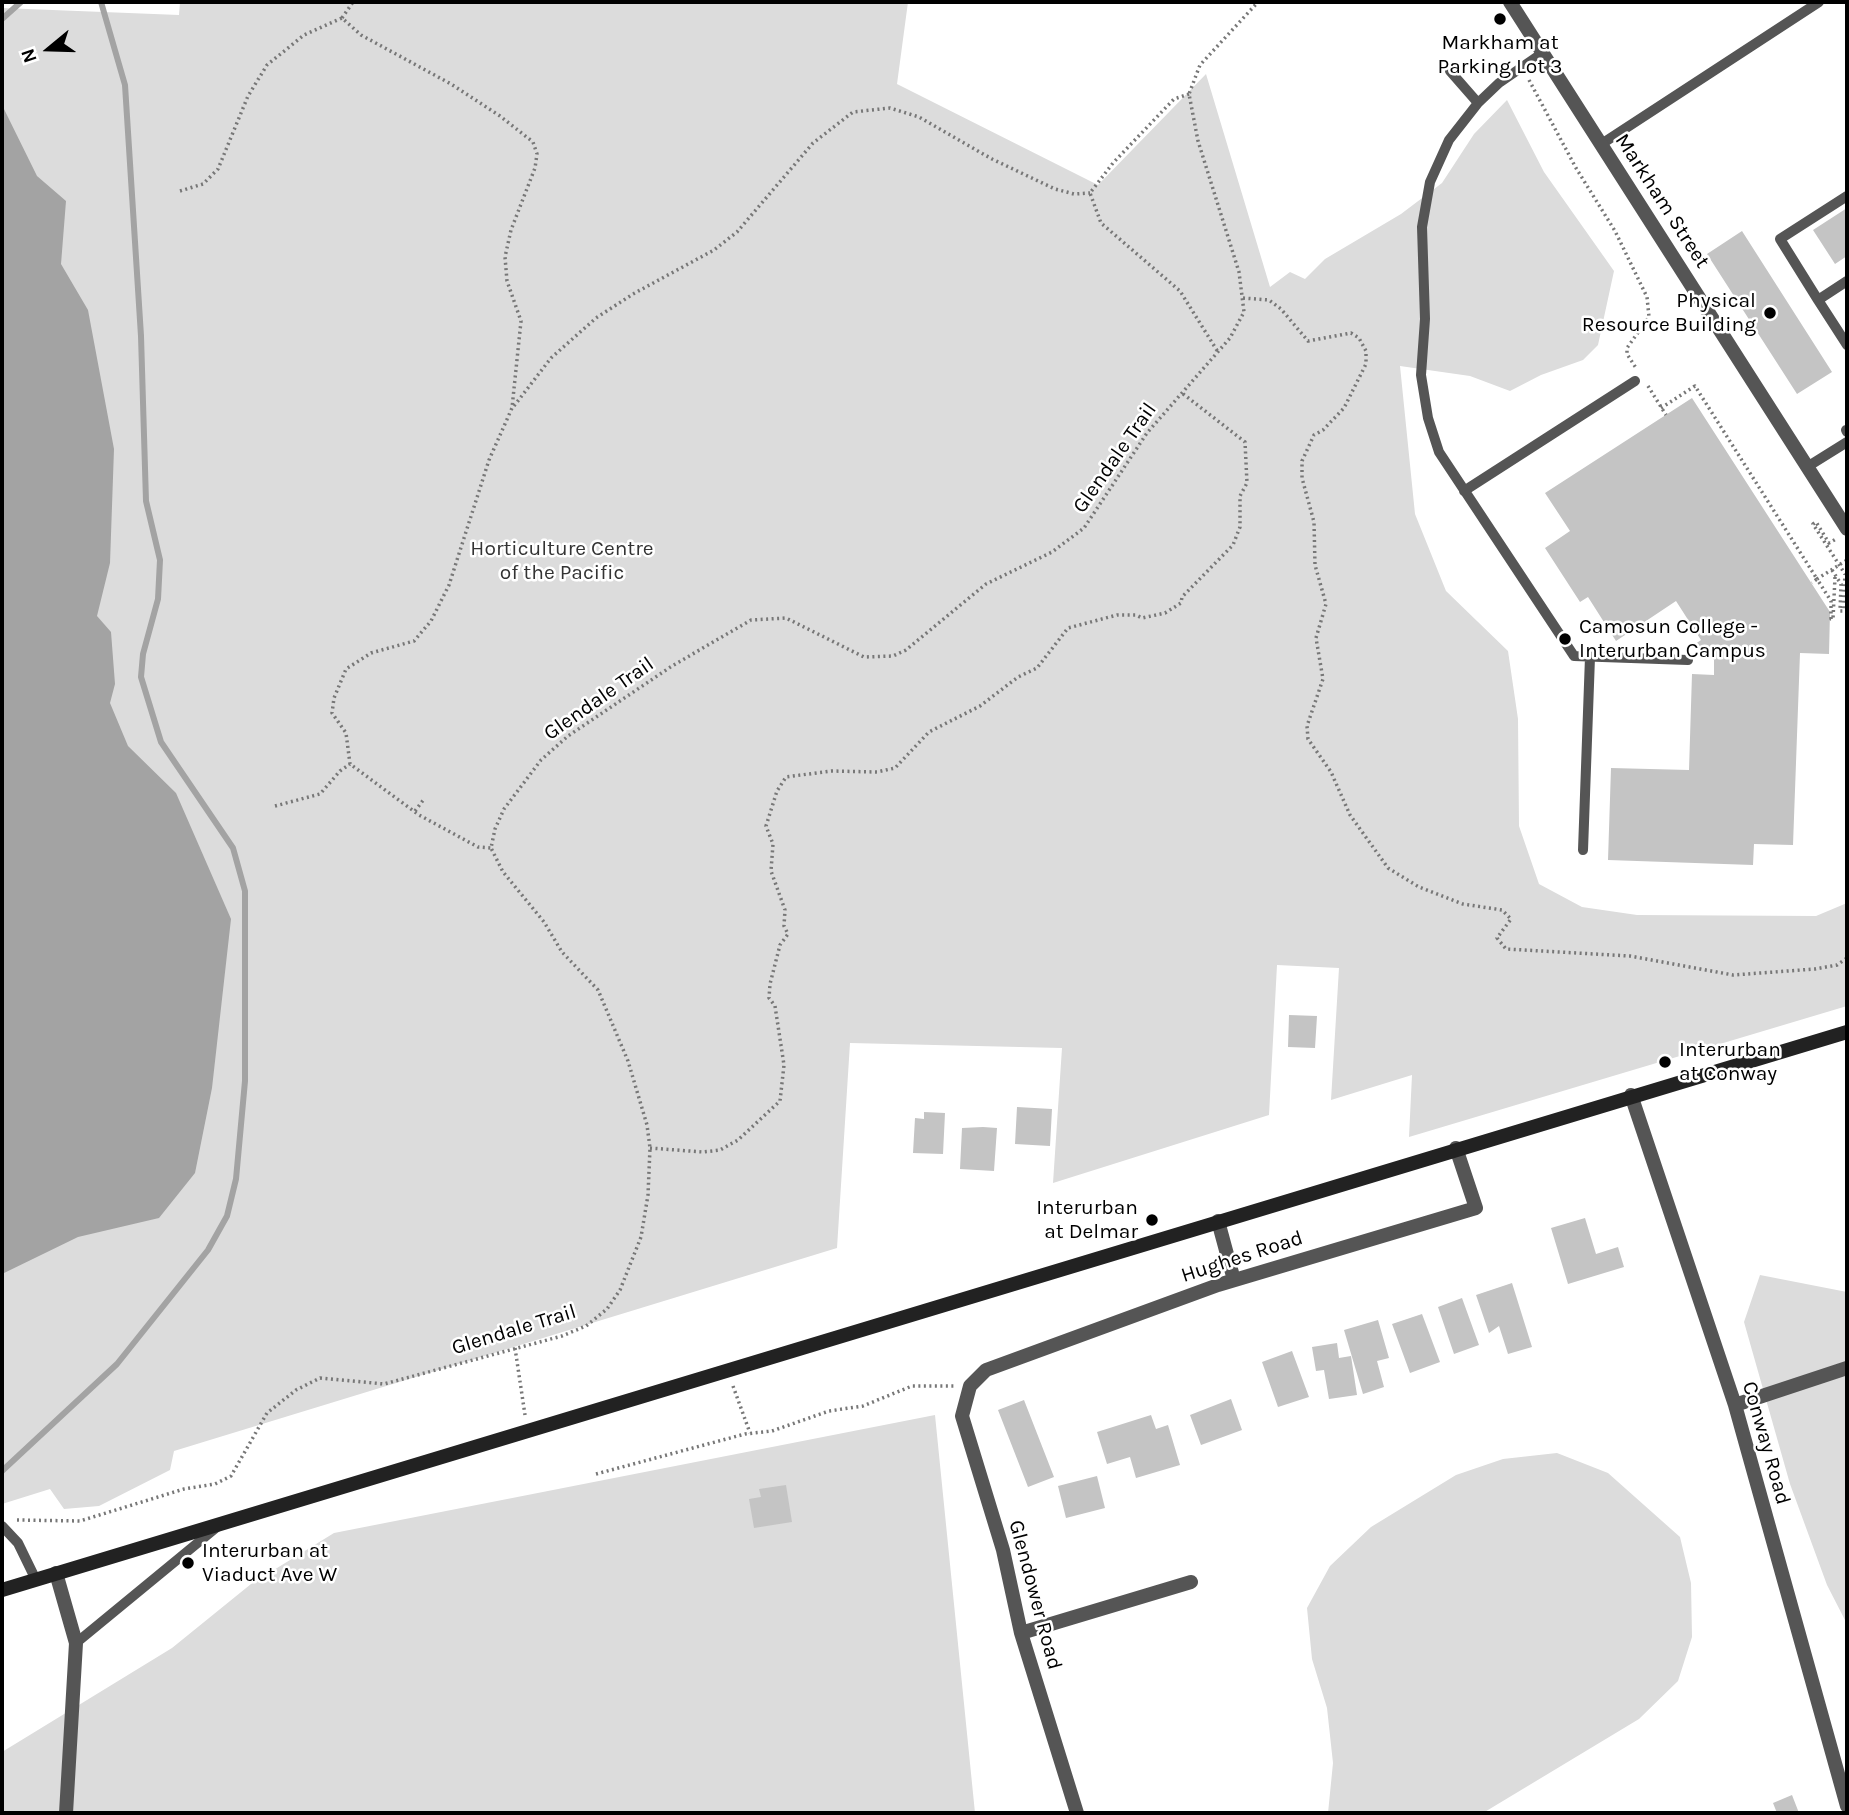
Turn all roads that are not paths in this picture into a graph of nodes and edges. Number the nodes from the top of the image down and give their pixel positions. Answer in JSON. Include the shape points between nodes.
{"nodes":[{"id":1,"x":1511,"y":2,"type":"edge"},
{"id":2,"x":1819,"y":2,"type":"edge"},
{"id":3,"x":1541,"y":54,"type":"junction"},
{"id":4,"x":1450,"y":71,"type":"dead end"},
{"id":5,"x":1478,"y":103,"type":"junction"},
{"id":6,"x":1600,"y":145,"type":"junction"},
{"id":7,"x":1847,"y":196,"type":"edge"},
{"id":8,"x":1847,"y":281,"type":"edge"},
{"id":9,"x":1818,"y":299,"type":"junction"},
{"id":10,"x":1847,"y":345,"type":"edge"},
{"id":11,"x":1635,"y":381,"type":"dead end"},
{"id":12,"x":1847,"y":435,"type":"edge"},
{"id":13,"x":1807,"y":467,"type":"junction"},
{"id":14,"x":1464,"y":491,"type":"junction"},
{"id":15,"x":1847,"y":529,"type":"edge"},
{"id":16,"x":1590,"y":657,"type":"junction"},
{"id":17,"x":1688,"y":660,"type":"dead end"},
{"id":18,"x":1583,"y":850,"type":"dead end"},
{"id":19,"x":1847,"y":1032,"type":"edge"},
{"id":20,"x":1631,"y":1095,"type":"junction"},
{"id":21,"x":1456,"y":1148,"type":"junction"},
{"id":22,"x":1218,"y":1221,"type":"junction"},
{"id":23,"x":1234,"y":1280,"type":"junction"},
{"id":24,"x":1847,"y":1368,"type":"edge"},
{"id":25,"x":970,"y":1386,"type":"joint"},
{"id":26,"x":1735,"y":1405,"type":"junction"},
{"id":27,"x":6,"y":1523,"type":"edge"},
{"id":28,"x":222,"y":1523,"type":"junction"},
{"id":29,"x":56,"y":1573,"type":"junction"},
{"id":30,"x":36,"y":1580,"type":"junction"},
{"id":31,"x":1191,"y":1582,"type":"dead end"},
{"id":32,"x":2,"y":1590,"type":"edge"},
{"id":33,"x":1021,"y":1633,"type":"junction"},
{"id":34,"x":76,"y":1643,"type":"junction"},
{"id":35,"x":1847,"y":1806,"type":"edge"},
{"id":36,"x":66,"y":1813,"type":"edge"},
{"id":37,"x":1077,"y":1813,"type":"edge"}],
"edges":[{"from":1,"to":3,"type":"street","name":"Markham Street"},
{"from":2,"to":6,"type":"lane"},
{"from":3,"to":5,"type":"lane"},
{"from":3,"to":6,"type":"street","name":"Markham Street"},
{"from":4,"to":5,"type":"lane"},
{"from":5,"to":14,"type":"lane","via":[[1449,140],[1430,182],[1422,227],[1425,319],[1421,375],[1439,452]]},
{"from":6,"to":13,"type":"street","name":"Markham Street"},
{"from":7,"to":9,"type":"lane","via":[[1780,239]]},
{"from":8,"to":9,"type":"lane"},
{"from":9,"to":10,"type":"lane"},
{"from":11,"to":14,"type":"lane"},
{"from":12,"to":13,"type":"lane"},
{"from":13,"to":15,"type":"street","name":"Markham Street"},
{"from":14,"to":16,"type":"lane","via":[[1574,656]]},
{"from":16,"to":17,"type":"lane"},
{"from":16,"to":18,"type":"lane"},
{"from":19,"to":20,"type":"main road"},
{"from":20,"to":21,"type":"main road"},
{"from":20,"to":26,"type":"street","name":"Conway Road"},
{"from":21,"to":22,"type":"main road"},
{"from":21,"to":23,"type":"street","name":"Hughes Road","via":[[1476,1208]]},
{"from":22,"to":23,"type":"street"},
{"from":22,"to":28,"type":"main road"},
{"from":23,"to":25,"type":"street","name":"Hughes Road","via":[[986,1370]]},
{"from":24,"to":26,"type":"street"},
{"from":25,"to":33,"type":"street","name":"Glendower Road","via":[[962,1416],[1003,1550]]},
{"from":26,"to":35,"type":"street","name":"Conway Road"},
{"from":27,"to":30,"type":"lane"},
{"from":28,"to":29,"type":"main road"},
{"from":28,"to":34,"type":"lane"},
{"from":29,"to":30,"type":"main road"},
{"from":29,"to":34,"type":"street"},
{"from":30,"to":32,"type":"main road"},
{"from":31,"to":33,"type":"street"},
{"from":33,"to":37,"type":"street","name":"Glendower Road"},
{"from":34,"to":36,"type":"street"}]}
